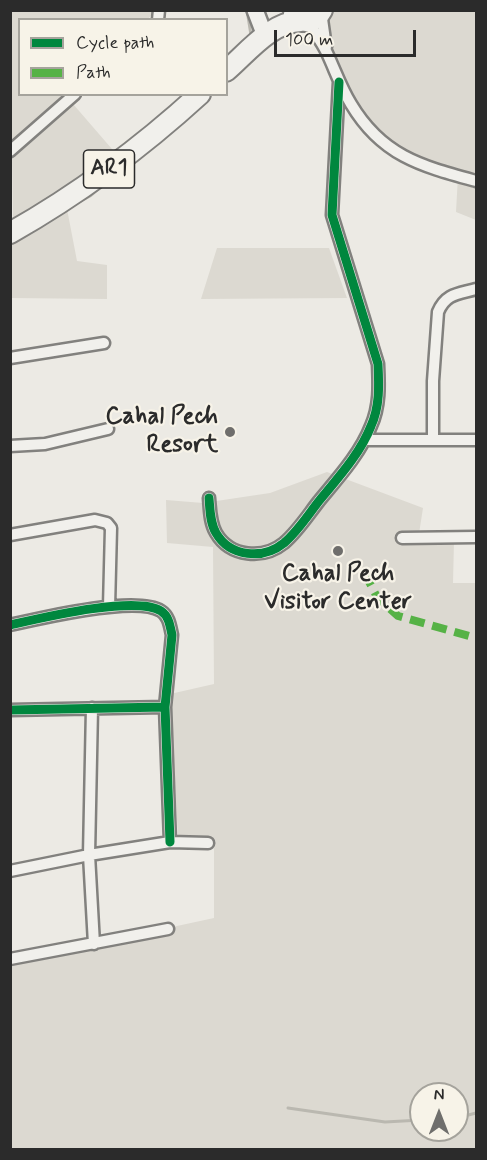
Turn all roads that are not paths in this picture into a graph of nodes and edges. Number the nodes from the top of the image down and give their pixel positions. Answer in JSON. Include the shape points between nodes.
{"nodes":[{"id":1,"x":255,"y":10,"type":"edge"},
{"id":2,"x":305,"y":14,"type":"edge"},
{"id":3,"x":268,"y":34,"type":"junction"},
{"id":4,"x":326,"y":50,"type":"junction"},
{"id":5,"x":228,"y":69,"type":"edge"},
{"id":6,"x":339,"y":82,"type":"junction"},
{"id":7,"x":73,"y":96,"type":"edge"},
{"id":8,"x":198,"y":96,"type":"edge"},
{"id":9,"x":10,"y":151,"type":"edge"},
{"id":10,"x":477,"y":181,"type":"edge"},
{"id":11,"x":10,"y":233,"type":"edge"},
{"id":12,"x":477,"y":289,"type":"edge"},
{"id":13,"x":104,"y":343,"type":"dead end"},
{"id":14,"x":10,"y":358,"type":"edge"},
{"id":15,"x":108,"y":429,"type":"dead end"},
{"id":16,"x":433,"y":439,"type":"junction"},
{"id":17,"x":365,"y":440,"type":"junction"},
{"id":18,"x":477,"y":440,"type":"edge"},
{"id":19,"x":10,"y":446,"type":"edge"},
{"id":20,"x":209,"y":498,"type":"dead end"},
{"id":21,"x":10,"y":535,"type":"edge"},
{"id":22,"x":477,"y":537,"type":"edge"},
{"id":23,"x":402,"y":538,"type":"dead end"},
{"id":24,"x":109,"y":607,"type":"junction"},
{"id":25,"x":10,"y":625,"type":"edge"},
{"id":26,"x":165,"y":707,"type":"junction"},
{"id":27,"x":92,"y":708,"type":"junction"},
{"id":28,"x":10,"y":710,"type":"edge"},
{"id":29,"x":170,"y":842,"type":"junction"},
{"id":30,"x":208,"y":843,"type":"dead end"},
{"id":31,"x":89,"y":855,"type":"junction"},
{"id":32,"x":10,"y":871,"type":"edge"},
{"id":33,"x":168,"y":929,"type":"dead end"},
{"id":34,"x":94,"y":944,"type":"junction"},
{"id":35,"x":10,"y":959,"type":"edge"}],
"edges":[{"from":1,"to":3,"type":"street"},
{"from":2,"to":3,"type":"highway"},
{"from":2,"to":4,"type":"street"},
{"from":2,"to":4,"type":"street"},
{"from":3,"to":5,"type":"highway"},
{"from":4,"to":6,"type":"street"},
{"from":6,"to":10,"type":"street","via":[[364,123],[387,146],[413,161]]},
{"from":6,"to":17,"type":"street","via":[[332,214],[378,363],[378,405]]},
{"from":7,"to":9,"type":"street"},
{"from":8,"to":11,"type":"highway","number":"AR1","via":[[109,169]]},
{"from":12,"to":16,"type":"street","via":[[452,296],[438,312]]},
{"from":13,"to":14,"type":"street"},
{"from":15,"to":19,"type":"street","via":[[45,444]]},
{"from":16,"to":17,"type":"street"},
{"from":16,"to":18,"type":"street"},
{"from":17,"to":20,"type":"street","via":[[297,530],[272,550],[247,554],[223,542],[211,520]]},
{"from":21,"to":24,"type":"street","via":[[94,520],[107,523],[111,528]]},
{"from":22,"to":23,"type":"street"},
{"from":24,"to":25,"type":"street"},
{"from":24,"to":26,"type":"street","via":[[152,607],[167,618],[171,635]]},
{"from":26,"to":27,"type":"street"},
{"from":26,"to":29,"type":"street"},
{"from":27,"to":28,"type":"street"},
{"from":27,"to":31,"type":"street"},
{"from":29,"to":30,"type":"street"},
{"from":29,"to":31,"type":"street"},
{"from":31,"to":32,"type":"street"},
{"from":31,"to":34,"type":"street"},
{"from":33,"to":34,"type":"street"},
{"from":34,"to":35,"type":"street"}]}
